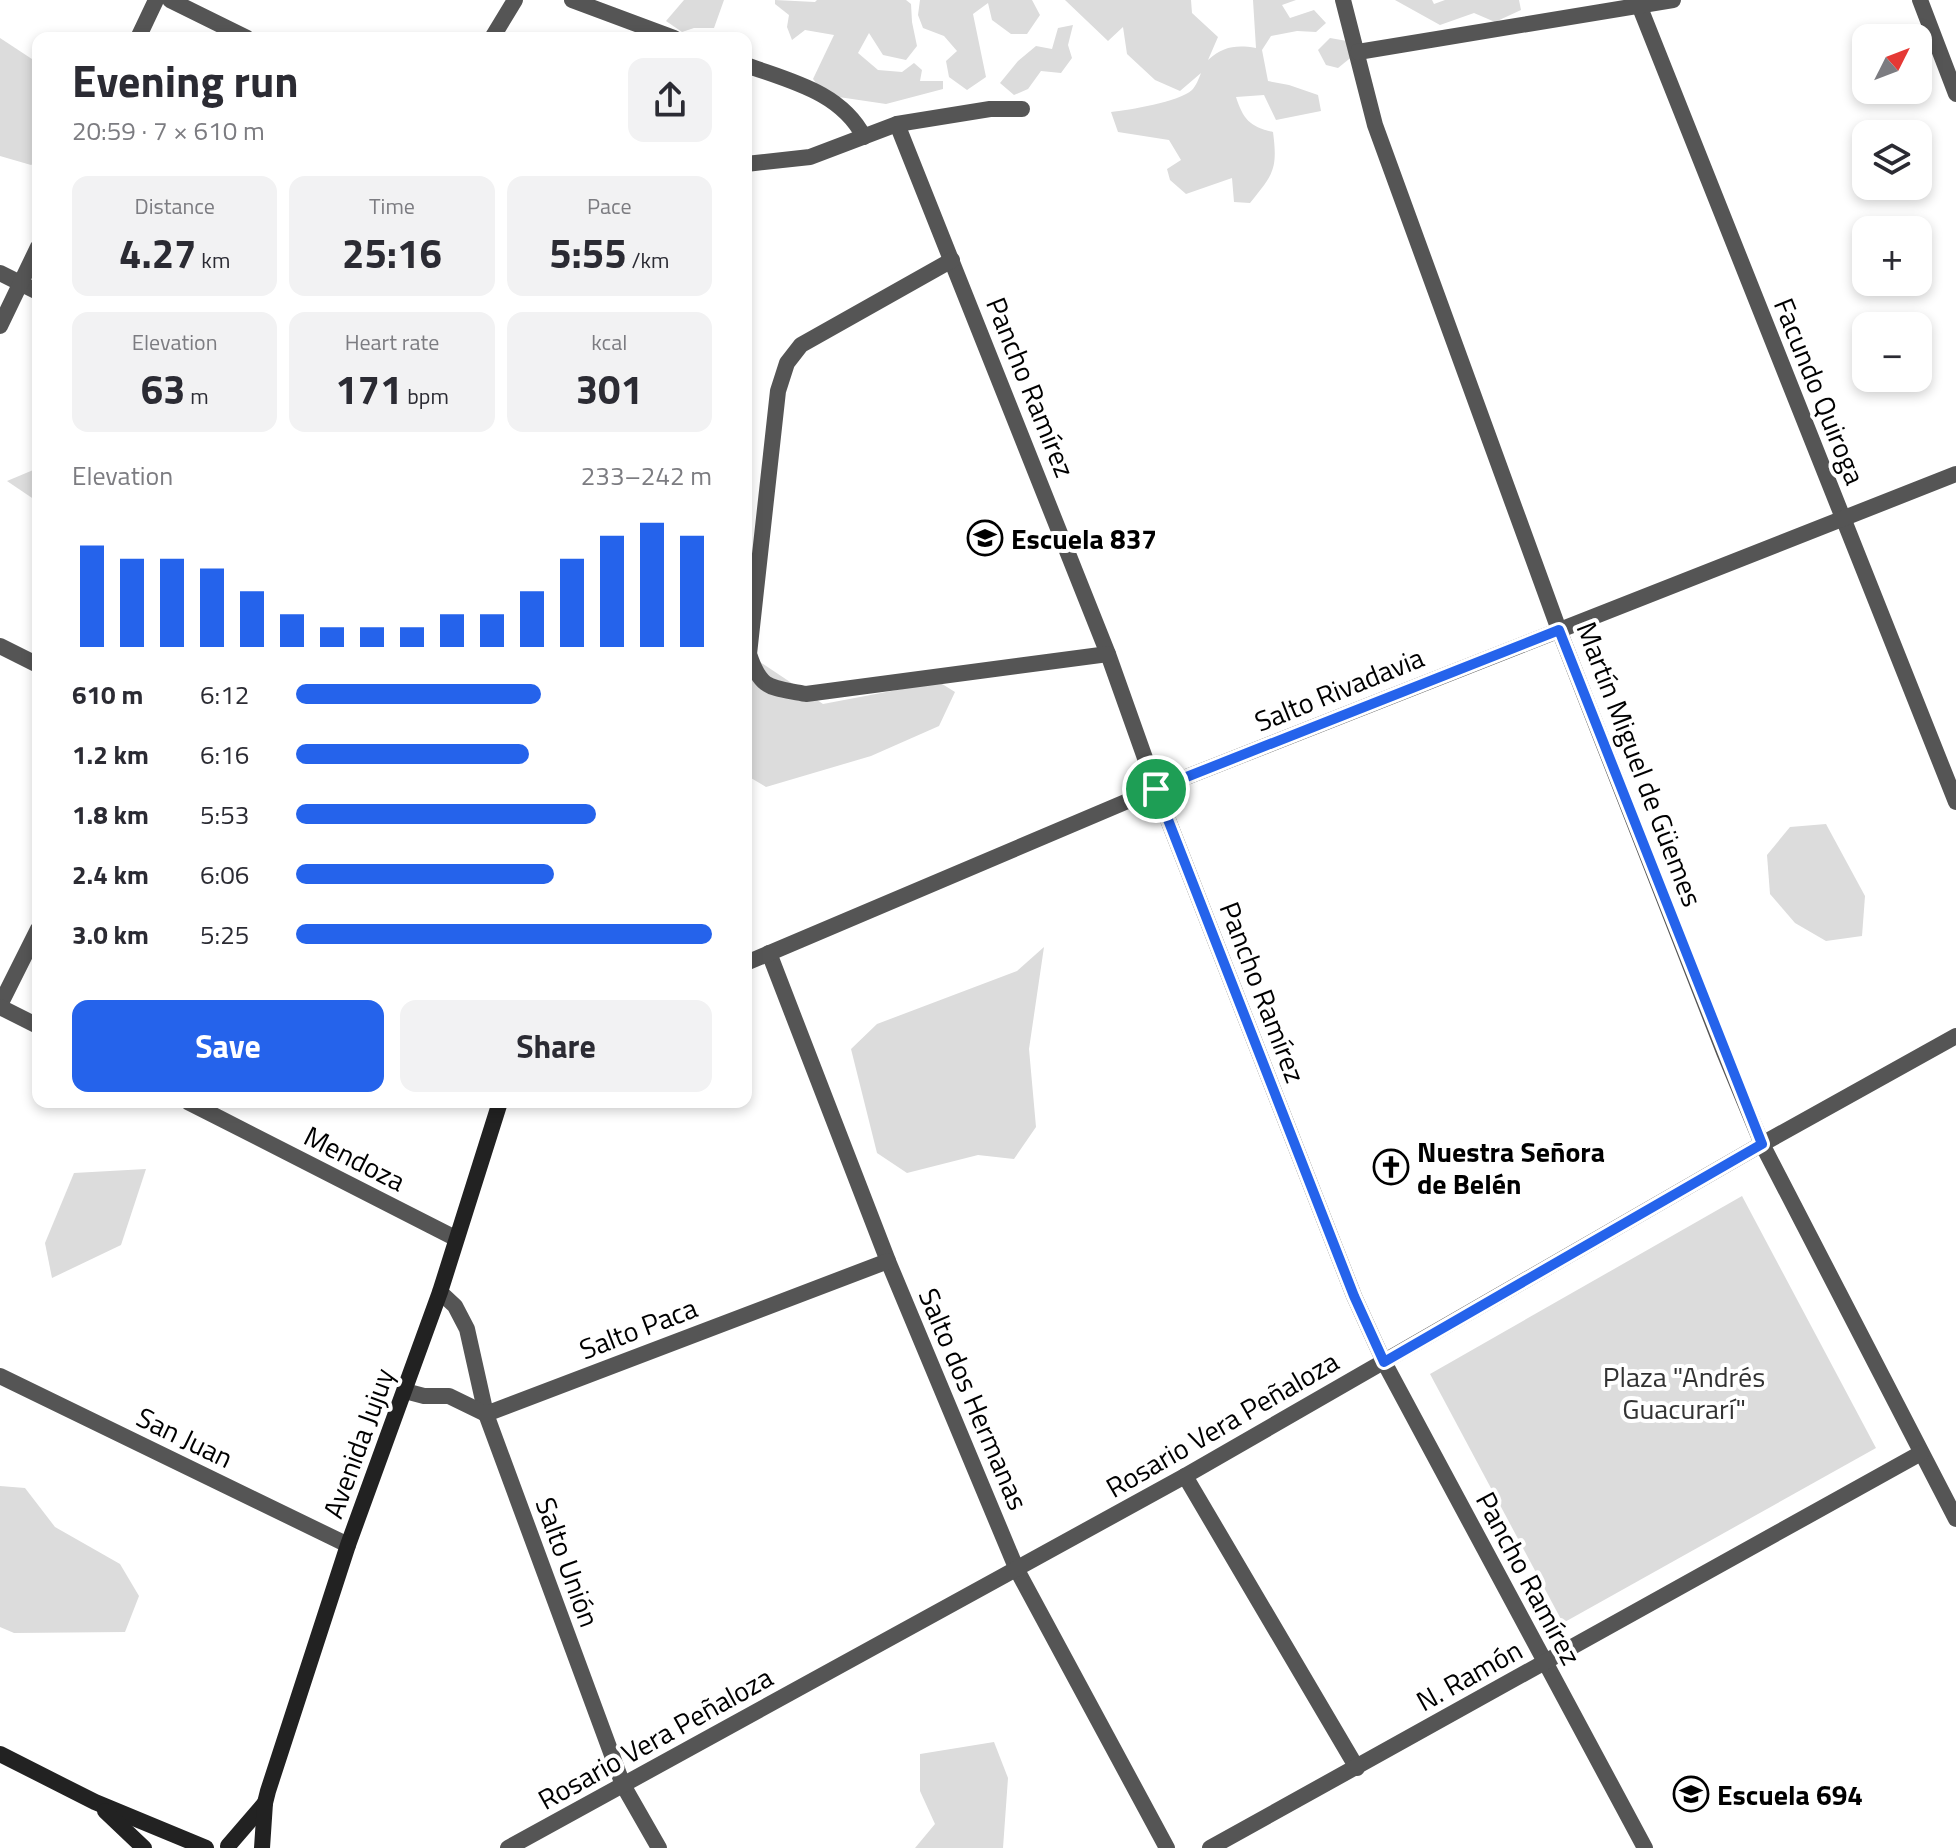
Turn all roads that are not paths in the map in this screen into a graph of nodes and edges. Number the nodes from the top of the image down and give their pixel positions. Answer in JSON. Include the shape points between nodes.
{"nodes":[{"id":1,"x":156,"y":0,"type":"edge"},
{"id":2,"x":170,"y":0,"type":"edge"},
{"id":3,"x":515,"y":0,"type":"edge"},
{"id":4,"x":572,"y":0,"type":"edge"},
{"id":5,"x":1343,"y":0,"type":"edge"},
{"id":6,"x":1673,"y":0,"type":"edge"},
{"id":7,"x":1920,"y":0,"type":"edge"},
{"id":8,"x":1638,"y":3,"type":"edge"},
{"id":9,"x":141,"y":32,"type":"edge"},
{"id":10,"x":235,"y":32,"type":"edge"},
{"id":11,"x":496,"y":32,"type":"edge"},
{"id":12,"x":658,"y":32,"type":"edge"},
{"id":13,"x":1358,"y":52,"type":"junction"},
{"id":14,"x":752,"y":67,"type":"edge"},
{"id":15,"x":1956,"y":94,"type":"edge"},
{"id":16,"x":1022,"y":109,"type":"dead end"},
{"id":17,"x":897,"y":124,"type":"junction"},
{"id":18,"x":864,"y":137,"type":"junction"},
{"id":19,"x":752,"y":163,"type":"edge"},
{"id":20,"x":32,"y":260,"type":"edge"},
{"id":21,"x":952,"y":260,"type":"junction"},
{"id":22,"x":0,"y":273,"type":"edge"},
{"id":23,"x":21,"y":283,"type":"junction"},
{"id":24,"x":32,"y":289,"type":"edge"},
{"id":25,"x":0,"y":326,"type":"edge"},
{"id":26,"x":1956,"y":474,"type":"edge"},
{"id":27,"x":1843,"y":519,"type":"junction"},
{"id":28,"x":752,"y":627,"type":"edge"},
{"id":29,"x":1559,"y":630,"type":"junction"},
{"id":30,"x":0,"y":646,"type":"edge"},
{"id":31,"x":1108,"y":654,"type":"junction"},
{"id":32,"x":32,"y":662,"type":"edge"},
{"id":33,"x":752,"y":663,"type":"edge"},
{"id":34,"x":1156,"y":789,"type":"junction"},
{"id":35,"x":1956,"y":802,"type":"edge"},
{"id":36,"x":32,"y":941,"type":"edge"},
{"id":37,"x":769,"y":953,"type":"junction"},
{"id":38,"x":752,"y":960,"type":"edge"},
{"id":39,"x":0,"y":1006,"type":"edge"},
{"id":40,"x":32,"y":1023,"type":"edge"},
{"id":41,"x":1956,"y":1036,"type":"edge"},
{"id":42,"x":200,"y":1108,"type":"edge"},
{"id":43,"x":500,"y":1108,"type":"edge"},
{"id":44,"x":1762,"y":1144,"type":"junction"},
{"id":45,"x":455,"y":1238,"type":"junction"},
{"id":46,"x":888,"y":1261,"type":"junction"},
{"id":47,"x":440,"y":1292,"type":"junction"},
{"id":48,"x":1384,"y":1362,"type":"junction"},
{"id":49,"x":0,"y":1376,"type":"edge"},
{"id":50,"x":405,"y":1391,"type":"junction"},
{"id":51,"x":486,"y":1414,"type":"junction"},
{"id":52,"x":1921,"y":1453,"type":"junction"},
{"id":53,"x":1185,"y":1476,"type":"junction"},
{"id":54,"x":1956,"y":1519,"type":"edge"},
{"id":55,"x":348,"y":1545,"type":"junction"},
{"id":56,"x":1017,"y":1570,"type":"junction"},
{"id":57,"x":1545,"y":1662,"type":"junction"},
{"id":58,"x":0,"y":1754,"type":"edge"},
{"id":59,"x":1357,"y":1768,"type":"junction"},
{"id":60,"x":623,"y":1785,"type":"junction"},
{"id":61,"x":95,"y":1802,"type":"junction"},
{"id":62,"x":265,"y":1803,"type":"junction"},
{"id":63,"x":228,"y":1847,"type":"edge"},
{"id":64,"x":144,"y":1848,"type":"edge"},
{"id":65,"x":206,"y":1848,"type":"edge"},
{"id":66,"x":262,"y":1848,"type":"edge"},
{"id":67,"x":508,"y":1848,"type":"edge"},
{"id":68,"x":659,"y":1848,"type":"edge"},
{"id":69,"x":1167,"y":1848,"type":"edge"},
{"id":70,"x":1210,"y":1848,"type":"edge"},
{"id":71,"x":1645,"y":1848,"type":"edge"}],
"edges":[{"from":1,"to":9,"type":"street"},
{"from":2,"to":10,"type":"street"},
{"from":3,"to":11,"type":"street"},
{"from":4,"to":12,"type":"street"},
{"from":5,"to":13,"type":"street","name":"Martín Miguel de Güemes"},
{"from":6,"to":8,"type":"street"},
{"from":7,"to":15,"type":"street"},
{"from":8,"to":13,"type":"street"},
{"from":8,"to":27,"type":"street","name":"Facundo Quiroga"},
{"from":13,"to":29,"type":"street","name":"Martín Miguel de Güemes","via":[[1375,125]]},
{"from":14,"to":18,"type":"street","via":[[825,95],[856,120]]},
{"from":16,"to":17,"type":"street"},
{"from":17,"to":18,"type":"street"},
{"from":17,"to":21,"type":"street","name":"Pancho Ramírez"},
{"from":18,"to":19,"type":"street","via":[[810,157]]},
{"from":20,"to":23,"type":"street"},
{"from":21,"to":28,"type":"street","via":[[801,345],[787,363],[778,391]]},
{"from":21,"to":31,"type":"street","name":"Pancho Ramírez"},
{"from":22,"to":23,"type":"street"},
{"from":23,"to":24,"type":"street"},
{"from":23,"to":25,"type":"street"},
{"from":26,"to":27,"type":"street","name":"Salto Rivadavia"},
{"from":27,"to":29,"type":"street","name":"Salto Rivadavia"},
{"from":27,"to":35,"type":"street","name":"Facundo Quiroga"},
{"from":29,"to":34,"type":"street","name":"Salto Rivadavia"},
{"from":29,"to":44,"type":"street","name":"Martín Miguel de Güemes"},
{"from":30,"to":32,"type":"street"},
{"from":31,"to":33,"type":"street","via":[[806,694],[769,686],[756,676]]},
{"from":31,"to":34,"type":"street","name":"Pancho Ramírez"},
{"from":34,"to":37,"type":"street","name":"Salto Rivadavia"},
{"from":34,"to":48,"type":"street","name":"Pancho Ramírez"},
{"from":36,"to":39,"type":"street"},
{"from":37,"to":38,"type":"street","name":"Salto Rivadavia"},
{"from":37,"to":46,"type":"street","name":"Salto dos Hermanas"},
{"from":39,"to":40,"type":"street"},
{"from":41,"to":44,"type":"street","name":"Rosario Vera Peñaloza"},
{"from":42,"to":45,"type":"street","name":"Mendoza"},
{"from":43,"to":45,"type":"street","name":"Avenida Jujuy"},
{"from":44,"to":48,"type":"street","name":"Rosario Vera Peñaloza"},
{"from":44,"to":52,"type":"street","name":"Martín Miguel de Güemes"},
{"from":45,"to":47,"type":"street","name":"Avenida Jujuy"},
{"from":46,"to":51,"type":"street","name":"Salto Paca"},
{"from":46,"to":56,"type":"street","name":"Salto dos Hermanas"},
{"from":47,"to":50,"type":"street","name":"Avenida Jujuy"},
{"from":47,"to":51,"type":"street","name":"Salto Unión","via":[[467,1329]]},
{"from":48,"to":53,"type":"street","name":"Rosario Vera Peñaloza"},
{"from":48,"to":57,"type":"street","name":"Pancho Ramírez"},
{"from":49,"to":55,"type":"street","name":"San Juan"},
{"from":50,"to":51,"type":"street","via":[[449,1396]]},
{"from":50,"to":55,"type":"street","name":"Avenida Jujuy"},
{"from":51,"to":60,"type":"street","name":"Salto Unión"},
{"from":52,"to":54,"type":"street","name":"Martín Miguel de Güemes"},
{"from":52,"to":57,"type":"street","name":"N. Ramón"},
{"from":53,"to":56,"type":"street","name":"Rosario Vera Peñaloza"},
{"from":53,"to":59,"type":"street"},
{"from":55,"to":62,"type":"street","name":"Avenida Jujuy"},
{"from":56,"to":60,"type":"street","name":"Rosario Vera Peñaloza"},
{"from":56,"to":69,"type":"street","name":"Salto dos Hermanas"},
{"from":57,"to":59,"type":"street","name":"N. Ramón"},
{"from":57,"to":71,"type":"street","name":"Pancho Ramírez"},
{"from":58,"to":61,"type":"street"},
{"from":59,"to":70,"type":"street","name":"N. Ramón"},
{"from":60,"to":67,"type":"street","name":"Rosario Vera Peñaloza"},
{"from":60,"to":68,"type":"street","name":"Salto Unión"},
{"from":61,"to":64,"type":"street"},
{"from":61,"to":65,"type":"street"},
{"from":62,"to":63,"type":"street","name":"Avenida Jujuy"},
{"from":62,"to":66,"type":"street","name":"Avenida Jujuy"}]}
